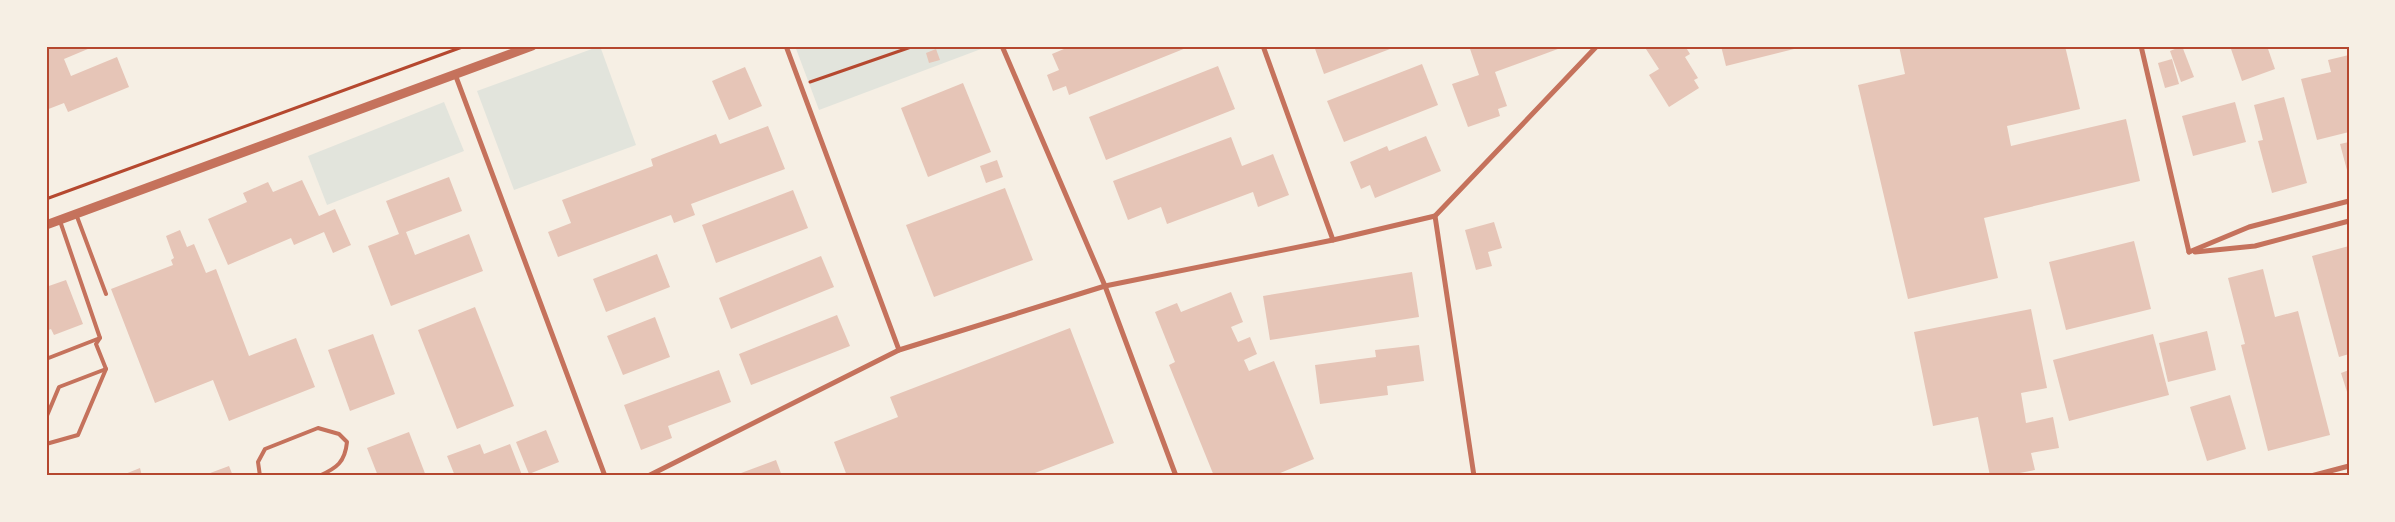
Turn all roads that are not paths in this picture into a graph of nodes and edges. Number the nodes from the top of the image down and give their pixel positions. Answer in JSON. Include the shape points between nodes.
{"nodes":[{"id":1,"x":532,"y":46,"type":"edge"},
{"id":2,"x":786,"y":46,"type":"edge"},
{"id":3,"x":1002,"y":46,"type":"edge"},
{"id":4,"x":1263,"y":46,"type":"edge"},
{"id":5,"x":1597,"y":46,"type":"edge"},
{"id":6,"x":2141,"y":46,"type":"edge"},
{"id":7,"x":455,"y":74,"type":"junction"},
{"id":8,"x":2349,"y":201,"type":"edge"},
{"id":9,"x":76,"y":214,"type":"junction"},
{"id":10,"x":1435,"y":216,"type":"junction"},
{"id":11,"x":59,"y":220,"type":"junction"},
{"id":12,"x":2349,"y":221,"type":"edge"},
{"id":13,"x":46,"y":225,"type":"edge"},
{"id":14,"x":1333,"y":240,"type":"junction"},
{"id":15,"x":2189,"y":252,"type":"junction"},
{"id":16,"x":1104,"y":286,"type":"junction"},
{"id":17,"x":106,"y":294,"type":"dead end"},
{"id":18,"x":100,"y":338,"type":"junction"},
{"id":19,"x":899,"y":350,"type":"junction"},
{"id":20,"x":46,"y":359,"type":"edge"},
{"id":21,"x":106,"y":369,"type":"junction"},
{"id":22,"x":46,"y":418,"type":"edge"},
{"id":23,"x":46,"y":444,"type":"edge"},
{"id":24,"x":2349,"y":466,"type":"edge"},
{"id":25,"x":260,"y":476,"type":"edge"},
{"id":26,"x":319,"y":476,"type":"edge"},
{"id":27,"x":605,"y":476,"type":"edge"},
{"id":28,"x":648,"y":476,"type":"edge"},
{"id":29,"x":1176,"y":476,"type":"edge"},
{"id":30,"x":1474,"y":476,"type":"edge"},
{"id":31,"x":2311,"y":476,"type":"edge"}],
"edges":[{"from":1,"to":7,"type":"street"},
{"from":2,"to":19,"type":"street"},
{"from":3,"to":16,"type":"street"},
{"from":4,"to":14,"type":"street"},
{"from":5,"to":10,"type":"street"},
{"from":6,"to":15,"type":"street"},
{"from":7,"to":9,"type":"street"},
{"from":7,"to":27,"type":"street"},
{"from":8,"to":15,"type":"street","via":[[2249,227]]},
{"from":9,"to":11,"type":"street"},
{"from":9,"to":17,"type":"lane"},
{"from":10,"to":14,"type":"street"},
{"from":10,"to":30,"type":"street"},
{"from":11,"to":13,"type":"street"},
{"from":11,"to":18,"type":"lane"},
{"from":12,"to":15,"type":"street","via":[[2255,246]]},
{"from":14,"to":16,"type":"street"},
{"from":16,"to":19,"type":"street"},
{"from":16,"to":29,"type":"street"},
{"from":18,"to":20,"type":"lane"},
{"from":18,"to":21,"type":"lane","via":[[96,344]]},
{"from":19,"to":28,"type":"street"},
{"from":21,"to":22,"type":"lane","via":[[59,387]]},
{"from":21,"to":23,"type":"lane","via":[[78,435]]},
{"from":24,"to":31,"type":"street"},
{"from":25,"to":26,"type":"lane","via":[[258,462],[265,449],[318,428],[339,434],[347,442],[344,460]]}]}
